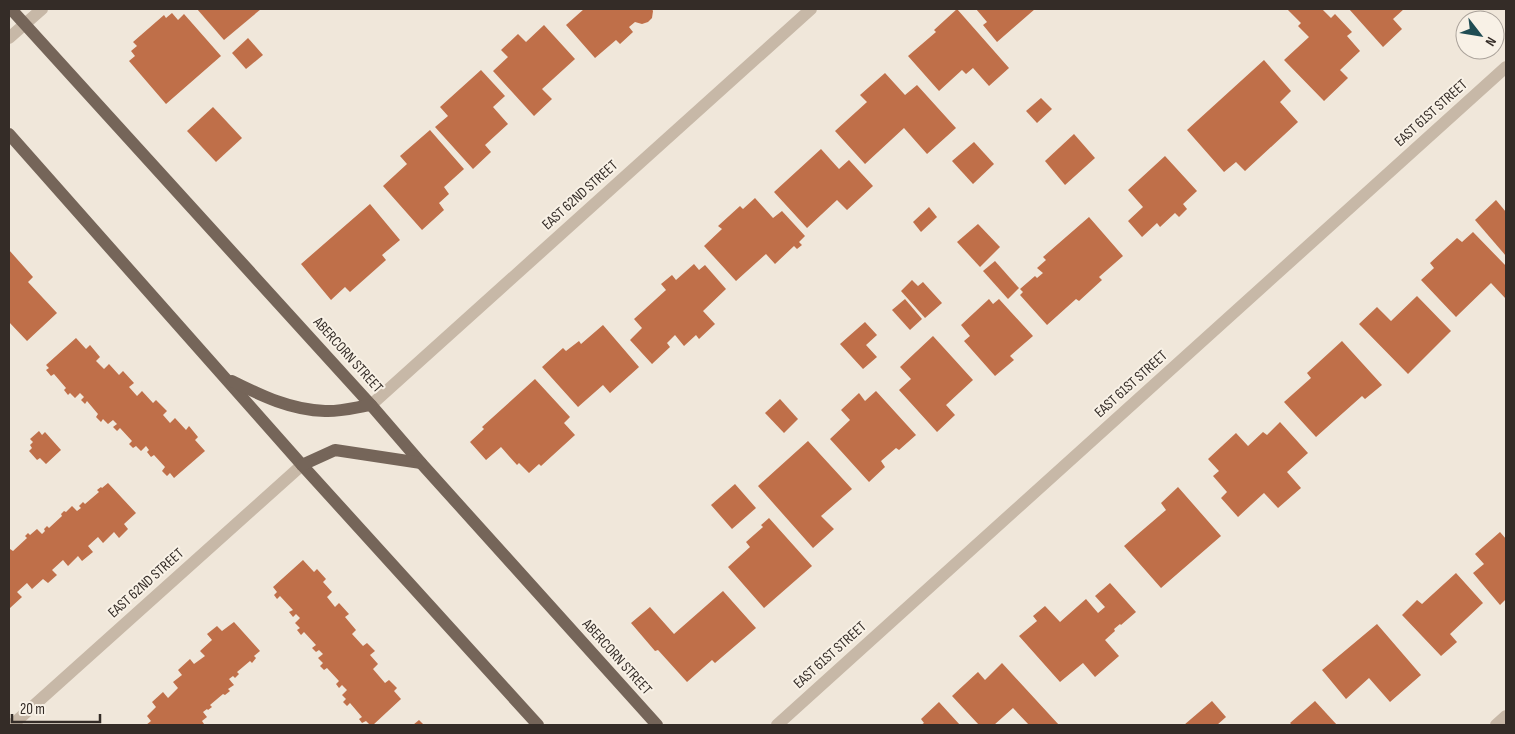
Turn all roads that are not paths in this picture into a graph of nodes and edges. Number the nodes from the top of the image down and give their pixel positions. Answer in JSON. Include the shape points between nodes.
{"nodes":[{"id":1,"x":11,"y":9,"type":"edge"},
{"id":2,"x":42,"y":9,"type":"edge"},
{"id":3,"x":811,"y":9,"type":"edge"},
{"id":4,"x":25,"y":24,"type":"junction"},
{"id":5,"x":9,"y":38,"type":"edge"},
{"id":6,"x":1506,"y":67,"type":"edge"},
{"id":7,"x":9,"y":134,"type":"edge"},
{"id":8,"x":225,"y":378,"type":"junction"},
{"id":9,"x":372,"y":405,"type":"junction"},
{"id":10,"x":422,"y":463,"type":"junction"},
{"id":11,"x":302,"y":465,"type":"junction"},
{"id":12,"x":1506,"y":716,"type":"edge"},
{"id":13,"x":12,"y":725,"type":"edge"},
{"id":14,"x":538,"y":725,"type":"edge"},
{"id":15,"x":657,"y":725,"type":"edge"},
{"id":16,"x":777,"y":725,"type":"edge"},
{"id":17,"x":1496,"y":725,"type":"edge"}],
"edges":[{"from":1,"to":4,"type":"main road","name":"ABERCORN STREET"},
{"from":2,"to":4,"type":"street"},
{"from":3,"to":9,"type":"street","name":"EAST 62ND STREET"},
{"from":4,"to":5,"type":"street"},
{"from":4,"to":9,"type":"main road","name":"ABERCORN STREET"},
{"from":6,"to":16,"type":"street","name":"EAST 61ST STREET"},
{"from":7,"to":8,"type":"main road"},
{"from":8,"to":9,"type":"main road","via":[[270,400],[299,408],[326,411]]},
{"from":8,"to":11,"type":"main road"},
{"from":9,"to":10,"type":"main road","name":"ABERCORN STREET"},
{"from":10,"to":11,"type":"main road","via":[[335,450]]},
{"from":10,"to":15,"type":"main road","name":"ABERCORN STREET"},
{"from":11,"to":13,"type":"street","name":"EAST 62ND STREET"},
{"from":11,"to":14,"type":"main road"},
{"from":12,"to":17,"type":"street"}]}
